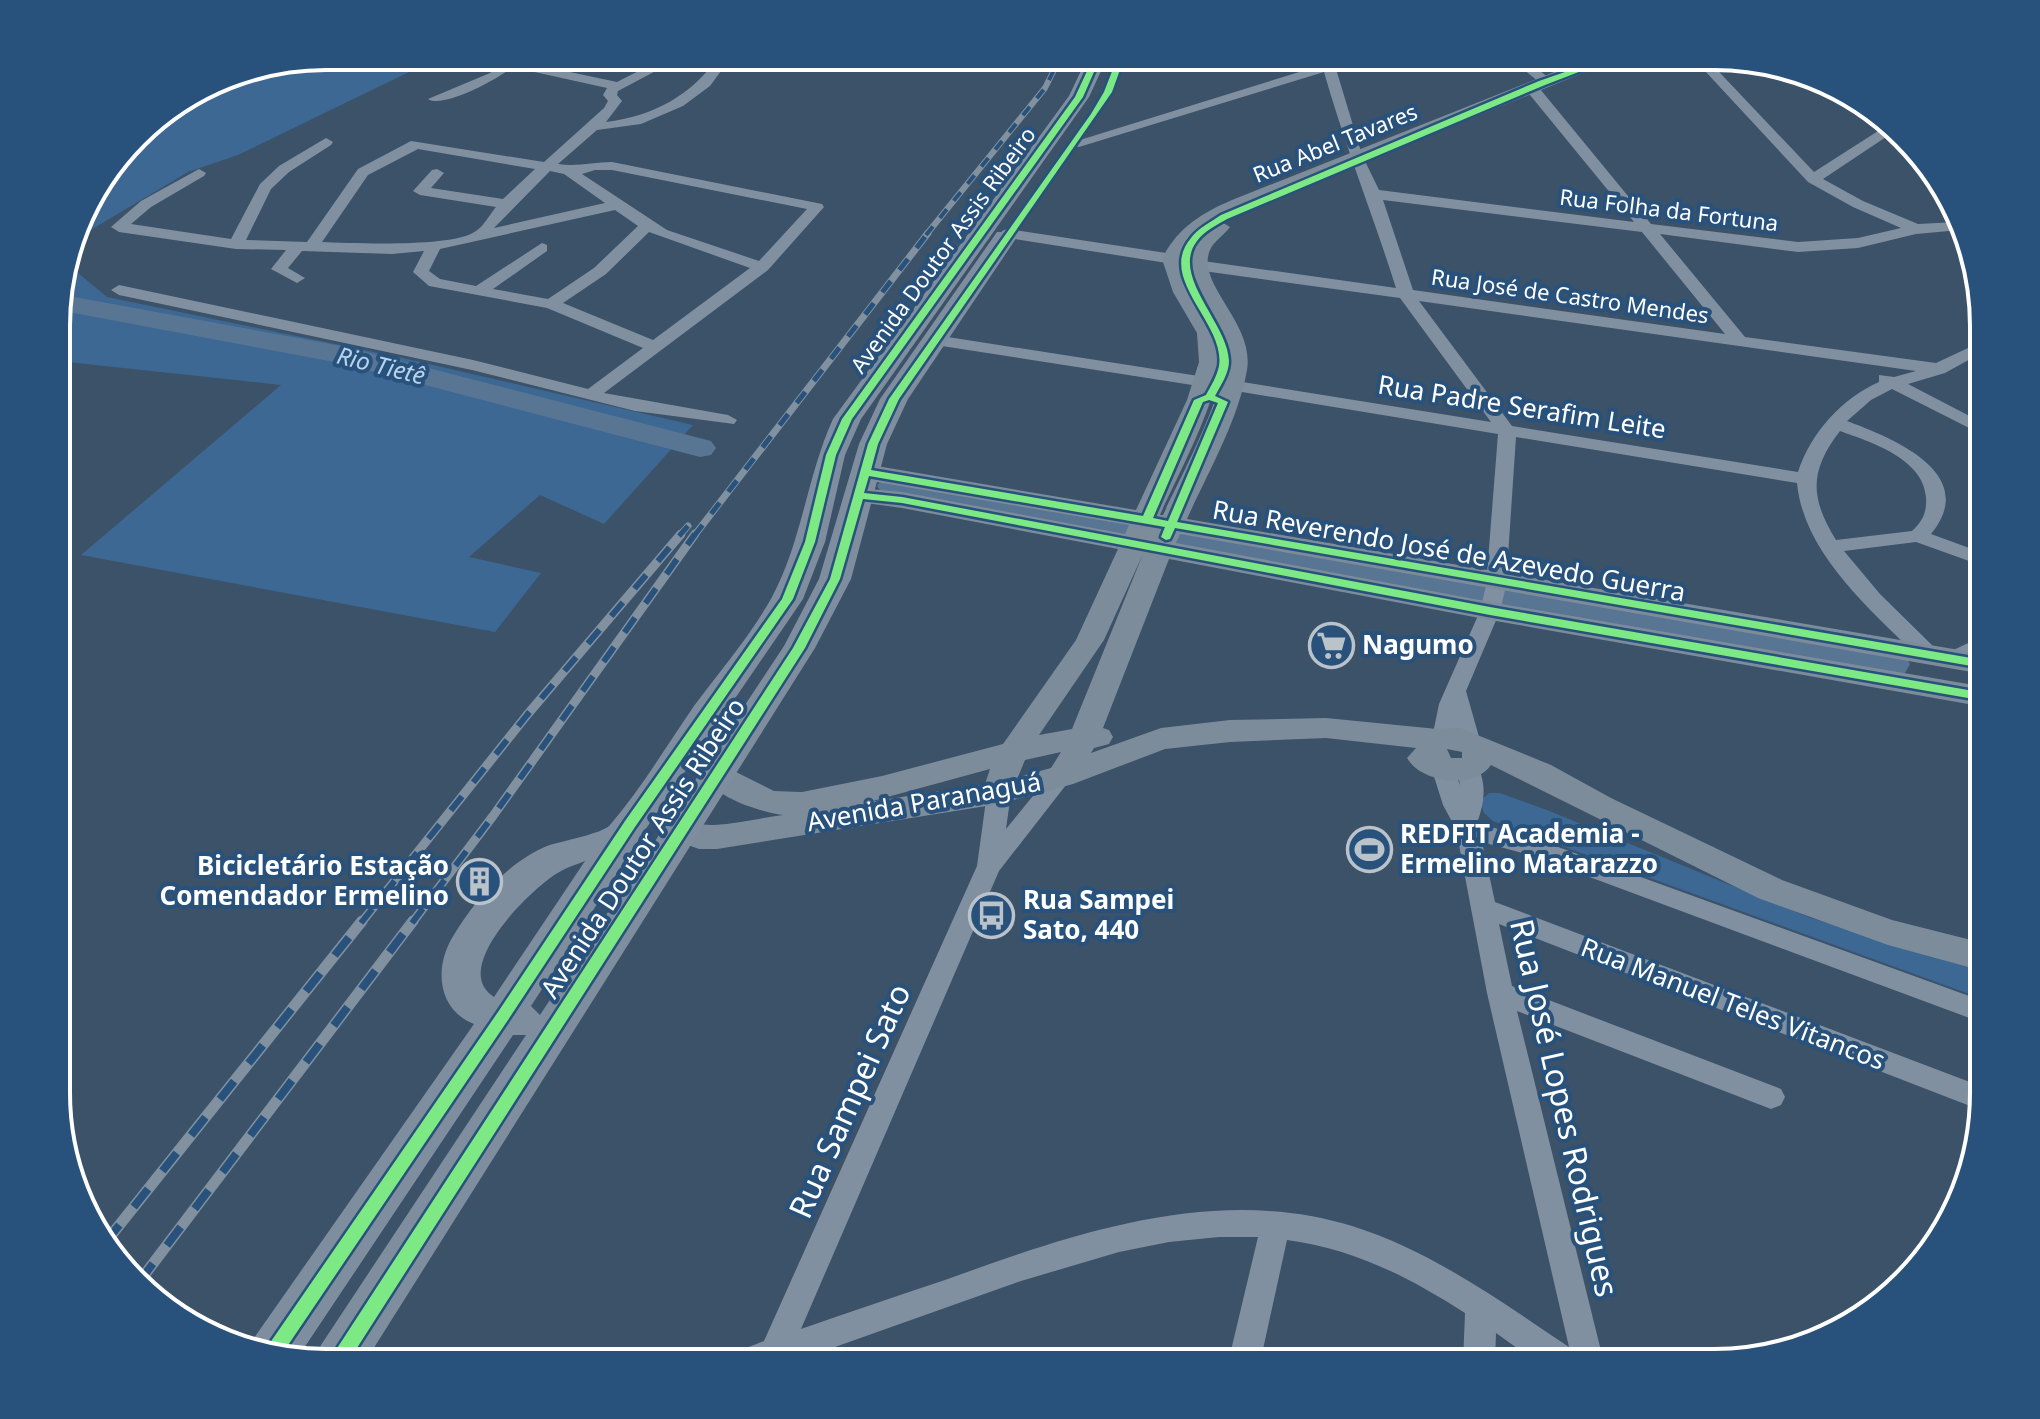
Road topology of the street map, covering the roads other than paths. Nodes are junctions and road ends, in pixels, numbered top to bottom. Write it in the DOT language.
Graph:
graph roads {
  1 [pos="501,71"];
  2 [pos="558,71"];
  3 [pos="648,71"];
  4 [pos="715,71"];
  5 [pos="1091,71"];
  6 [pos="1116,71"];
  7 [pos="1300,71"];
  8 [pos="1331,71"];
  9 [pos="1527,71"];
  10 [pos="1573,71"];
  11 [pos="1586,71"];
  12 [pos="1711,71"];
  13 [pos="1540,85"];
  14 [pos="617,86"];
  15 [pos="435,99"];
  16 [pos="592,126"];
  17 [pos="1882,133"];
  18 [pos="326,142"];
  19 [pos="1074,144"];
  20 [pos="1358,161"];
  21 [pos="545,165"];
  22 [pos="572,172"];
  23 [pos="199,173"];
  24 [pos="437,173"];
  25 [pos="1813,179"];
  26 [pos="1374,194"];
  27 [pos="505,204"];
  28 [pos="618,205"];
  29 [pos="648,225"];
  30 [pos="1950,227"];
  31 [pos="1646,229"];
  32 [pos="1916,229"];
  33 [pos="1007,234"];
  34 [pos="480,237"];
  35 [pos="236,244"];
  36 [pos="305,246"];
  37 [pos="434,246"];
  38 [pos="542,248"];
  39 [pos="1173,259"];
  40 [pos="1196,265"];
  41 [pos="762,267"];
  42 [pos="297,278"];
  43 [pos="119,290"];
  44 [pos="479,291"];
  45 [pos="1406,295"];
  46 [pos="551,304"];
  47 [pos="935,340"];
  48 [pos="1740,342"];
  49 [pos="655,347"];
  50 [pos="1969,353"];
  51 [pos="1837,355"];
  52 [pos="1939,369"];
  53 [pos="1205,382"];
  54 [pos="1891,382"];
  55 [pos="1230,385"];
  56 [pos="592,394"];
  57 [pos="728,420"];
  58 [pos="1836,423"];
  59 [pos="1969,423"];
  60 [pos="1507,431"];
  61 [pos="827,471"];
  62 [pos="1806,479"];
  63 [pos="862,484"];
  64 [pos="1153,535"];
  65 [pos="1918,536"];
  66 [pos="1830,547"];
  67 [pos="1969,555"];
  68 [pos="1493,597"];
  69 [pos="1969,648"];
  70 [pos="1942,658"];
  71 [pos="1969,662"];
  72 [pos="1077,666"];
  73 [pos="1110,670"];
  74 [pos="1969,691"];
  75 [pos="1969,698"];
  76 [pos="1085,738"];
  77 [pos="1161,739"];
  78 [pos="1011,754"];
  79 [pos="1455,754"];
  80 [pos="668,768"];
  81 [pos="718,774"];
  82 [pos="1062,776"];
  83 [pos="999,793"];
  84 [pos="1467,825"];
  85 [pos="682,831"];
  86 [pos="619,840"];
  87 [pos="989,866"];
  88 [pos="1483,908"];
  89 [pos="1969,953"];
  90 [pos="1500,993"];
  91 [pos="1969,1007"];
  92 [pos="503,1016"];
  93 [pos="553,1027"];
  94 [pos="1969,1094"];
  95 [pos="1771,1097"];
  96 [pos="1276,1223"];
  97 [pos="1481,1305"];
  98 [pos="278,1344"];
  99 [pos="347,1348"];
  100 [pos="769,1348"];
  101 [pos="794,1348"];
  102 [pos="1247,1349"];
  103 [pos="1479,1349"];
  104 [pos="1545,1349"];
  105 [pos="1585,1349"];
  1 -- 15 [label="street"];
  2 -- 14 [label="street"];
  3 -- 14 [label="street"];
  4 -- 16 [label="street"];
  5 -- 61 [label="main road, Avenida Doutor Assis Ribeiro"];
  6 -- 19 [label="main road, Avenida Doutor Assis Ribeiro"];
  7 -- 19 [label="street"];
  8 -- 20 [label="street"];
  9 -- 13 [label="street"];
  10 -- 13 [label="street, Rua Abel Tavares"];
  11 -- 13 [label="street, Rua Abel Tavares"];
  12 -- 25 [label="street"];
  13 -- 20 [label="street, Rua Abel Tavares"];
  13 -- 31 [label="street"];
  14 -- 16 [label="street"];
  16 -- 21 [label="street"];
  17 -- 25 [label="street"];
  18 -- 35 [label="street"];
  19 -- 33 [label="main road, Avenida Doutor Assis Ribeiro"];
  20 -- 26 [label="street"];
  20 -- 39 [label="street, Rua Abel Tavares"];
  20 -- 40 [label="street, Rua Abel Tavares"];
  21 -- 22 [label="street"];
  21 -- 27 [label="street"];
  21 -- 36 [label="street"];
  22 -- 28 [label="street"];
  22 -- 41 [label="street"];
  23 -- 35 [label="street"];
  24 -- 27 [label="street"];
  25 -- 32 [label="street"];
  26 -- 31 [label="street, Rua Folha da Fortuna"];
  26 -- 45 [label="street"];
  27 -- 34 [label="street"];
  28 -- 29 [label="street"];
  28 -- 34 [label="street"];
  29 -- 41 [label="street"];
  29 -- 46 [label="street"];
  30 -- 32 [label="street, Rua Folha da Fortuna"];
  31 -- 32 [label="street, Rua Folha da Fortuna"];
  31 -- 48 [label="street"];
  33 -- 39 [label="street"];
  33 -- 47 [label="main road, Avenida Doutor Assis Ribeiro"];
  34 -- 37 [label="street"];
  35 -- 36 [label="street"];
  36 -- 37 [label="street"];
  36 -- 42 [label="street"];
  37 -- 44 [label="street"];
  38 -- 44 [label="street"];
  39 -- 53 [label="street"];
  40 -- 45 [label="street, Rua José de Castro Mendes"];
  40 -- 55 [label="street"];
  41 -- 49 [label="street"];
  43 -- 56 [label="street"];
  44 -- 46 [label="street"];
  45 -- 48 [label="street, Rua José de Castro Mendes"];
  45 -- 60 [label="street"];
  46 -- 49 [label="street"];
  47 -- 53 [label="street"];
  47 -- 63 [label="main road, Avenida Doutor Assis Ribeiro"];
  48 -- 51 [label="street, Rua José de Castro Mendes"];
  49 -- 56 [label="street"];
  50 -- 52 [label="street"];
  51 -- 52 [label="street, Rua José de Castro Mendes"];
  51 -- 54 [label="street"];
  52 -- 54 [label="street"];
  53 -- 64 [label="street"];
  54 -- 58 [label="street"];
  54 -- 59 [label="street"];
  55 -- 60 [label="street, Rua Padre Serafim Leite"];
  55 -- 64 [label="street"];
  56 -- 57 [label="street"];
  58 -- 62 [label="street"];
  58 -- 65 [label="street"];
  60 -- 62 [label="street, Rua Padre Serafim Leite"];
  60 -- 68 [label="street, Rua José Lopes Rodrigues"];
  61 -- 63 [label="main road"];
  61 -- 80 [label="main road, Avenida Doutor Assis Ribeiro"];
  62 -- 66 [label="street"];
  63 -- 64 [label="street, Rua Reverendo José de Azevedo Guerra"];
  63 -- 81 [label="main road, Avenida Doutor Assis Ribeiro"];
  64 -- 68 [label="street, Rua Reverendo José de Azevedo Guerra"];
  64 -- 72 [label="street"];
  64 -- 73 [label="street"];
  65 -- 66 [label="street"];
  65 -- 67 [label="street"];
  66 -- 70 [label="street"];
  68 -- 70 [label="street, Rua Reverendo José de Azevedo Guerra"];
  68 -- 75 [label="street, Rua Reverendo José de Azevedo Guerra"];
  68 -- 79 [label="street, Rua José Lopes Rodrigues"];
  69 -- 70 [label="street"];
  70 -- 71 [label="street, Rua Reverendo José de Azevedo Guerra"];
  70 -- 74 [label="street"];
  72 -- 73 [label="street"];
  72 -- 78 [label="street"];
  73 -- 76 [label="street"];
  76 -- 77 [label="street, Avenida Paranaguá"];
  76 -- 78 [label="street, Avenida Paranaguá"];
  76 -- 82 [label="street"];
  77 -- 79 [label="street, Avenida Paranaguá"];
  77 -- 82 [label="street, Avenida Paranaguá"];
  78 -- 81 [label="street, Avenida Paranaguá"];
  78 -- 83 [label="street"];
  79 -- 84 [label="street, Rua José Lopes Rodrigues"];
  79 -- 89 [label="street, Avenida Paranaguá"];
  80 -- 85 [label="main road"];
  80 -- 86 [label="main road, Avenida Doutor Assis Ribeiro"];
  81 -- 85 [label="main road, Avenida Doutor Assis Ribeiro"];
  82 -- 83 [label="street, Avenida Paranaguá"];
  82 -- 87 [label="street, Rua Sampei Sato"];
  83 -- 85 [label="street, Avenida Paranaguá"];
  83 -- 87 [label="street, Rua Sampei Sato"];
  84 -- 88 [label="street, Rua José Lopes Rodrigues"];
  84 -- 91 [label="street"];
  85 -- 93 [label="main road, Avenida Doutor Assis Ribeiro"];
  86 -- 92 [label="main road, Avenida Doutor Assis Ribeiro"];
  86 -- 92 [label="main road"];
  87 -- 100 [label="street, Rua Sampei Sato"];
  88 -- 90 [label="street, Rua José Lopes Rodrigues"];
  88 -- 94 [label="street, Rua Manuel Teles Vitancos"];
  90 -- 95 [label="street"];
  90 -- 105 [label="street, Rua José Lopes Rodrigues"];
  92 -- 93 [label="main road"];
  92 -- 98 [label="main road, Avenida Doutor Assis Ribeiro"];
  93 -- 99 [label="main road, Avenida Doutor Assis Ribeiro"];
  96 -- 97 [label="street"];
  96 -- 101 [label="street"];
  96 -- 102 [label="street"];
  97 -- 103 [label="street"];
  97 -- 104 [label="street"];
}
